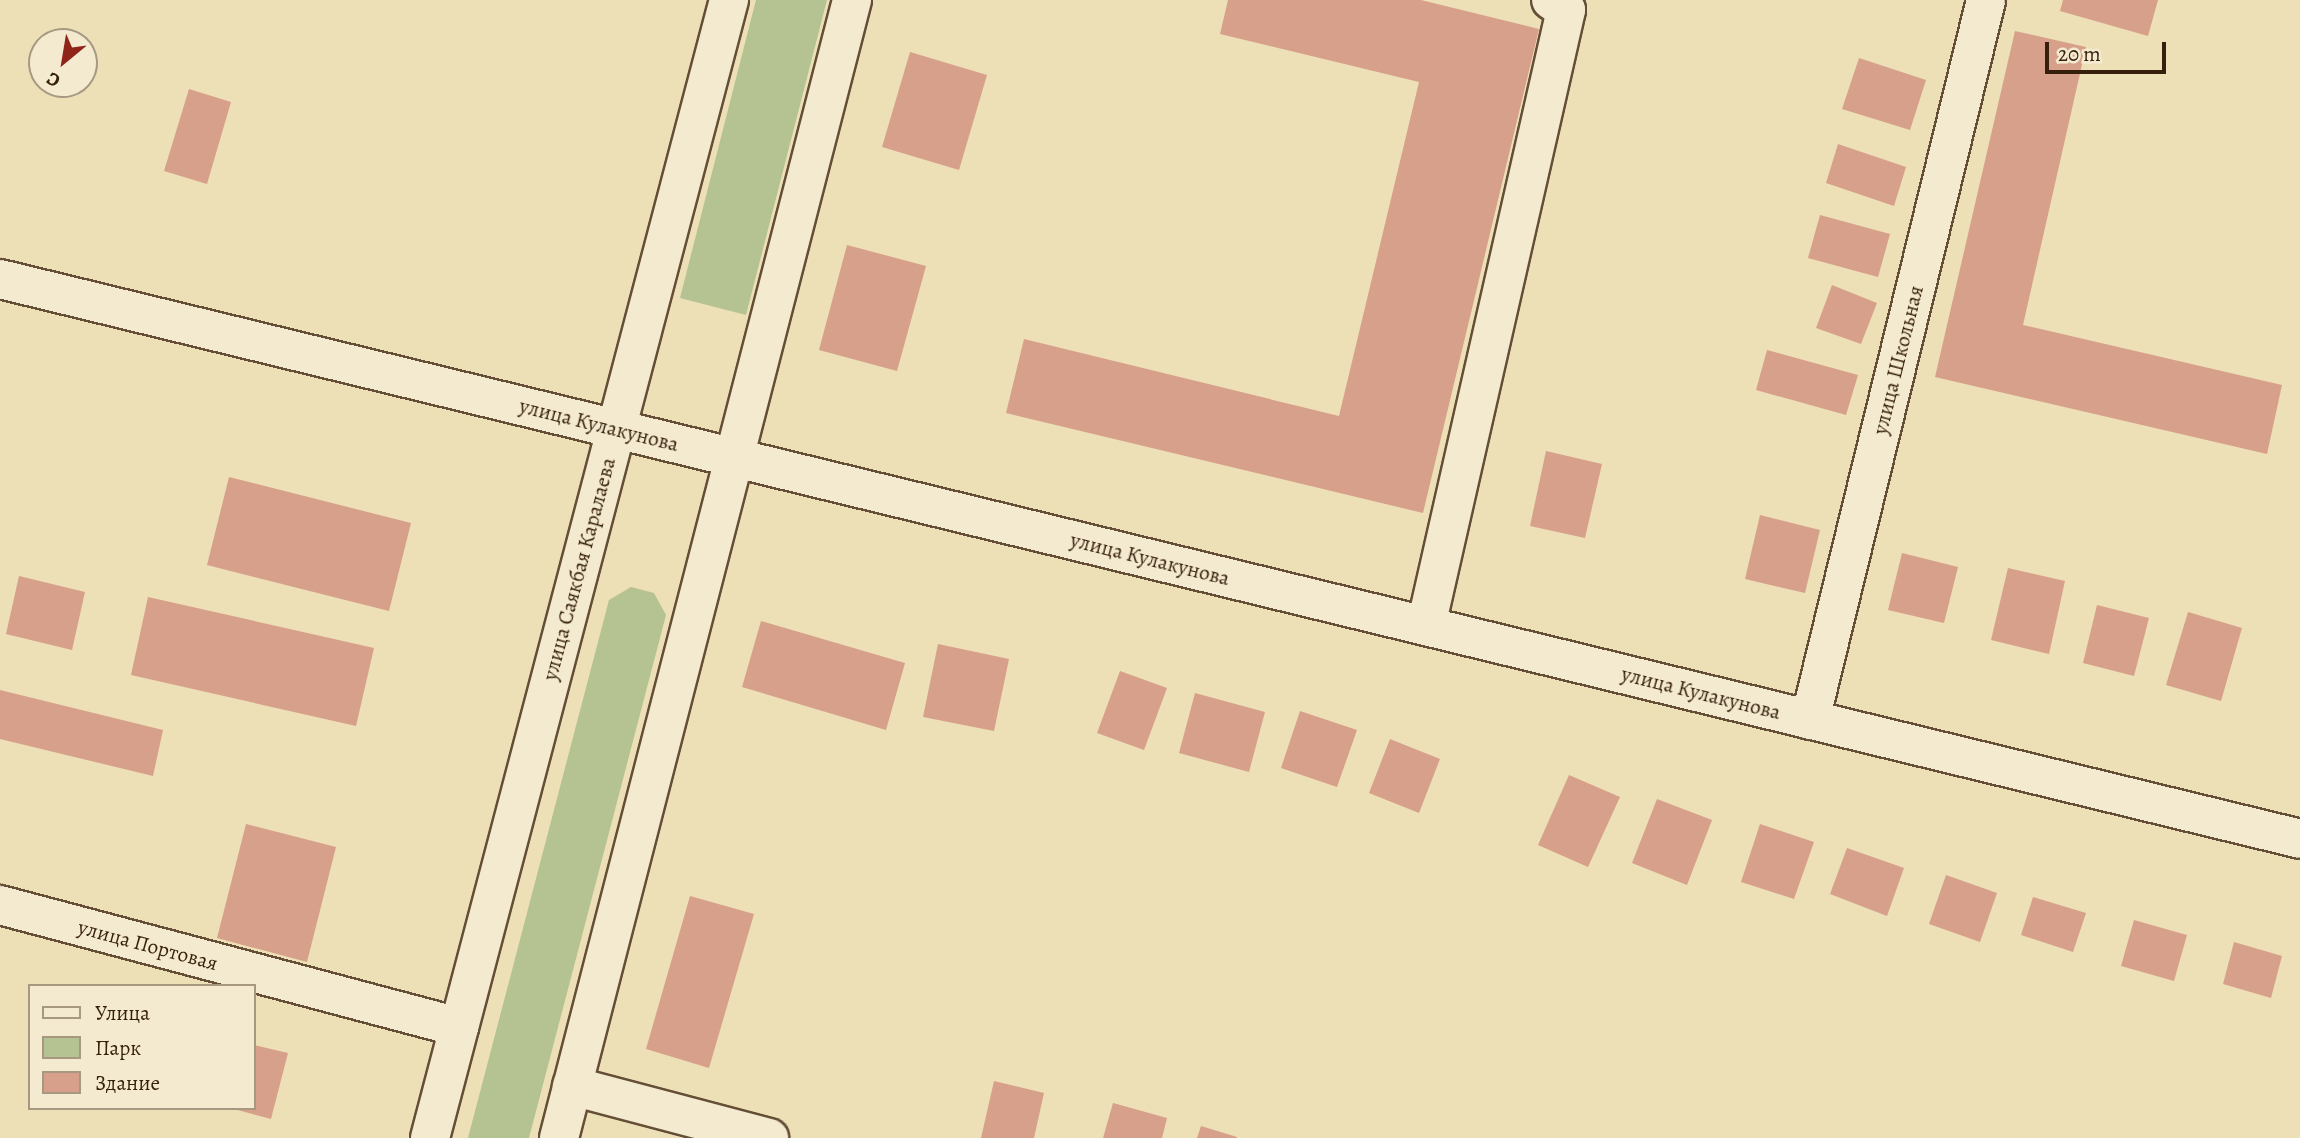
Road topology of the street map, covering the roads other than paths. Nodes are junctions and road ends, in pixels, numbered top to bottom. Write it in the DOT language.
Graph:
graph roads {
  1 [pos="729,0"];
  2 [pos="852,0"];
  3 [pos="1551,0"];
  4 [pos="1986,0"];
  5 [pos="0,279"];
  6 [pos="616,429"];
  7 [pos="731,457"];
  8 [pos="1426,626"];
  9 [pos="1810,720"];
  10 [pos="2300,839"];
  11 [pos="0,905"];
  12 [pos="459,1027"];
  13 [pos="572,1086"];
  14 [pos="430,1138"];
  15 [pos="559,1138"];
  16 [pos="769,1138"];
  1 -- 6 [label="street, улица Саякбая Каралаева"];
  2 -- 7 [label="street"];
  3 -- 8 [label="street"];
  4 -- 9 [label="street, улица Школьная"];
  5 -- 6 [label="street, улица Кулакунова"];
  6 -- 7 [label="street, улица Кулакунова"];
  6 -- 12 [label="street, улица Саякбая Каралаева"];
  7 -- 8 [label="street, улица Кулакунова"];
  7 -- 13 [label="street"];
  8 -- 9 [label="street, улица Кулакунова"];
  9 -- 10 [label="street, улица Кулакунова"];
  11 -- 12 [label="street, улица Портовая"];
  12 -- 14 [label="street, улица Саякбая Каралаева"];
  13 -- 15 [label="street"];
  13 -- 16 [label="street"];
}
